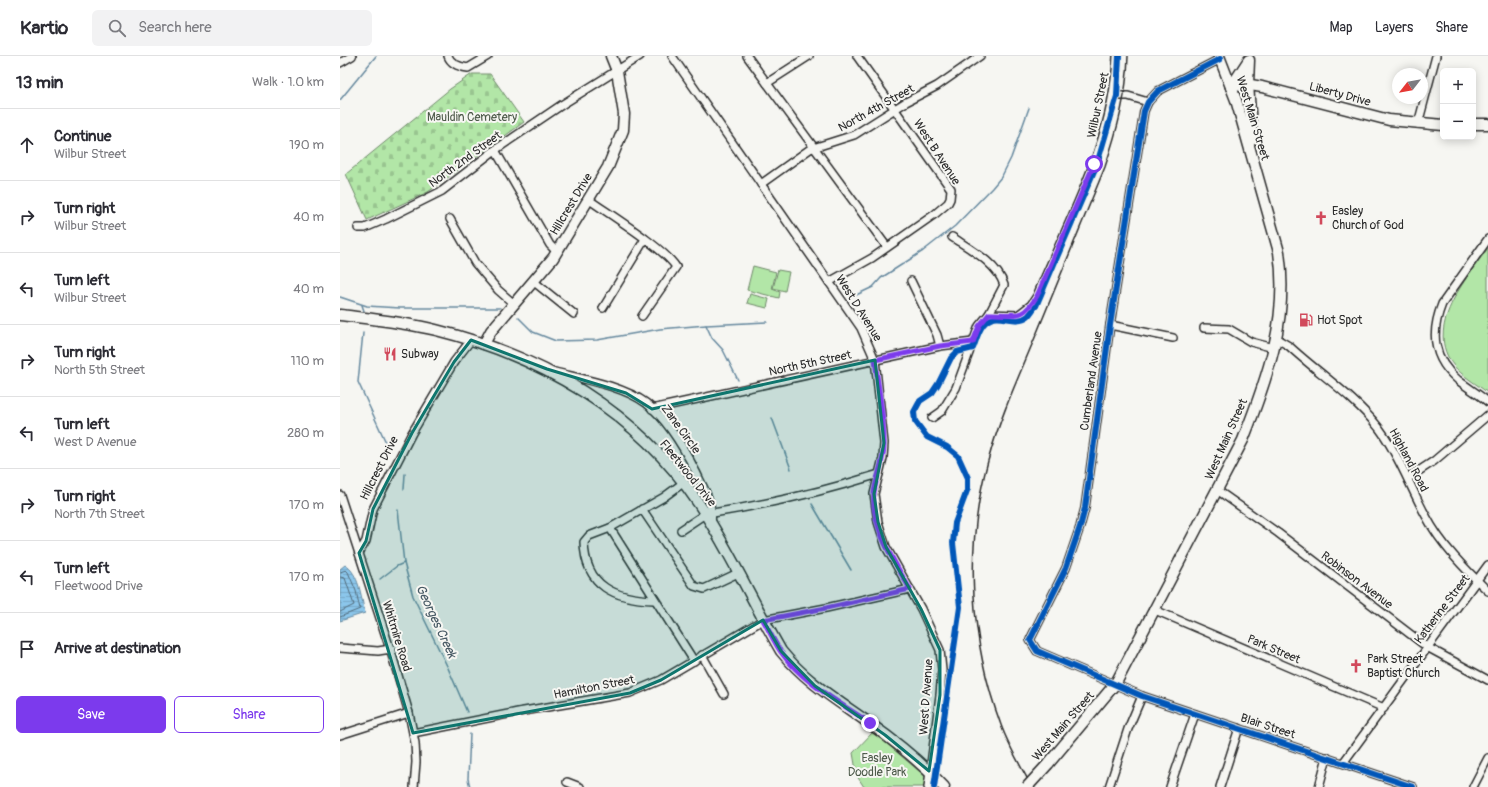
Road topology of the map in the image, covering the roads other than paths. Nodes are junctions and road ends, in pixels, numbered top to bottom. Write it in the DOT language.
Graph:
graph roads {
  1 [pos="352,56"];
  2 [pos="448,56"];
  3 [pos="488,56"];
  4 [pos="611,56"];
  5 [pos="640,56"];
  6 [pos="672,56"];
  7 [pos="747,56"];
  8 [pos="809,56"];
  9 [pos="857,56"];
  10 [pos="980,56"];
  11 [pos="1117,56"];
  12 [pos="1436,56"];
  13 [pos="1220,57"];
  14 [pos="1250,58"];
  15 [pos="340,63"];
  16 [pos="617,71"];
  17 [pos="766,83"];
  18 [pos="1248,84"];
  19 [pos="1231,87"];
  20 [pos="1113,96"];
  21 [pos="1148,102"];
  22 [pos="895,109"];
  23 [pos="1418,124"];
  24 [pos="1476,124"];
  25 [pos="1488,124"];
  26 [pos="1440,125"];
  27 [pos="814,147"];
  28 [pos="495,150"];
  29 [pos="1254,163"];
  30 [pos="761,184"];
  31 [pos="588,199"];
  32 [pos="450,219"];
  33 [pos="358,228"];
  34 [pos="952,237"];
  35 [pos="645,239"];
  36 [pos="1488,239"];
  37 [pos="887,247"];
  38 [pos="557,252"];
  39 [pos="534,281"];
  40 [pos="911,281"];
  41 [pos="829,282"];
  42 [pos="514,304"];
  43 [pos="603,308"];
  44 [pos="574,314"];
  45 [pos="989,314"];
  46 [pos="340,315"];
  47 [pos="642,316"];
  48 [pos="1110,325"];
  49 [pos="1204,328"];
  50 [pos="1173,338"];
  51 [pos="471,340"];
  52 [pos="973,342"];
  53 [pos="484,344"];
  54 [pos="1275,344"];
  55 [pos="940,346"];
  56 [pos="875,360"];
  57 [pos="546,370"];
  58 [pos="1488,402"];
  59 [pos="652,409"];
  60 [pos="1488,415"];
  61 [pos="932,418"];
  62 [pos="878,474"];
  63 [pos="1408,478"];
  64 [pos="683,483"];
  65 [pos="1217,490"];
  66 [pos="341,498"];
  67 [pos="642,509"];
  68 [pos="709,513"];
  69 [pos="610,528"];
  70 [pos="681,530"];
  71 [pos="359,553"];
  72 [pos="1488,565"];
  73 [pos="738,573"];
  74 [pos="1477,580"];
  75 [pos="910,589"];
  76 [pos="1488,591"];
  77 [pos="654,600"];
  78 [pos="1155,610"];
  79 [pos="763,620"];
  80 [pos="1427,647"];
  81 [pos="340,648"];
  82 [pos="391,649"];
  83 [pos="702,655"];
  84 [pos="694,661"];
  85 [pos="1488,680"];
  86 [pos="1116,684"];
  87 [pos="724,694"];
  88 [pos="1142,696"];
  89 [pos="1384,708"];
  90 [pos="409,713"];
  91 [pos="1195,714"];
  92 [pos="1239,728"];
  93 [pos="413,733"];
  94 [pos="340,735"];
  95 [pos="1327,757"];
  96 [pos="1488,758"];
  97 [pos="1343,763"];
  98 [pos="929,771"];
  99 [pos="567,782"];
  100 [pos="414,787"];
  101 [pos="580,787"];
  102 [pos="928,787"];
  103 [pos="944,787"];
  104 [pos="1027,787"];
  105 [pos="1109,787"];
  106 [pos="1170,787"];
  107 [pos="1220,787"];
  108 [pos="1319,787"];
  109 [pos="1413,787"];
  110 [pos="1473,787"];
  1 -- 15 [label="street"];
  2 -- 3 [label="street"];
  4 -- 16 [label="street, Hillcrest Drive"];
  5 -- 16 [label="street, North 2nd Street"];
  6 -- 30 [label="street, West D Avenue"];
  7 -- 17 [label="street"];
  8 -- 17 [label="street"];
  9 -- 22 [label="street, West B Avenue"];
  10 -- 22 [label="street, North 4th Street"];
  11 -- 20 [label="street, Wilbur Street"];
  12 -- 23 [label="street"];
  13 -- 19 [label="street, West Main Street"];
  13 -- 21 [label="street, Cumberland Avenue"];
  14 -- 18 [label="street"];
  14 -- 19 [label="street"];
  16 -- 28 [label="street, North 2nd Street"];
  16 -- 31 [label="street, Hillcrest Drive"];
  17 -- 27 [label="street"];
  18 -- 19 [label="street, Liberty Drive"];
  18 -- 23 [label="street, Liberty Drive"];
  18 -- 29 [label="street"];
  19 -- 29 [label="street, West Main Street"];
  20 -- 21 [label="street, Wilbur Street"];
  20 -- 45 [label="street, Wilbur Street"];
  21 -- 48 [label="street, Cumberland Avenue"];
  22 -- 27 [label="street, North 4th Street"];
  22 -- 37 [label="street, West B Avenue"];
  23 -- 26 [label="street, Liberty Drive"];
  24 -- 25 [label="street"];
  27 -- 30 [label="street, North 4th Street"];
  27 -- 37 [label="street"];
  28 -- 33 [label="street, North 2nd Street"];
  28 -- 38 [label="street"];
  29 -- 54 [label="street, West Main Street"];
  30 -- 41 [label="street, West D Avenue"];
  31 -- 35 [label="street"];
  31 -- 38 [label="street, Hillcrest Drive"];
  32 -- 42 [label="street"];
  34 -- 45 [label="street"];
  35 -- 43 [label="street"];
  35 -- 47 [label="street"];
  36 -- 58 [label="street"];
  37 -- 41 [label="street, West B Avenue"];
  38 -- 39 [label="street, Hillcrest Drive"];
  39 -- 42 [label="street, Hillcrest Drive"];
  39 -- 44 [label="street"];
  40 -- 55 [label="street"];
  41 -- 56 [label="street, West D Avenue"];
  42 -- 53 [label="street, Hillcrest Drive"];
  45 -- 52 [label="street"];
  46 -- 51 [label="street, Fleetwood Drive"];
  48 -- 50 [label="street"];
  48 -- 86 [label="street, Cumberland Avenue"];
  49 -- 54 [label="street, Highland Road"];
  51 -- 53 [label="street, Fleetwood Drive"];
  51 -- 71 [label="street, Hillcrest Drive"];
  52 -- 55 [label="street, North 5th Street"];
  52 -- 61 [label="street"];
  53 -- 57 [label="street, Fleetwood Drive"];
  54 -- 63 [label="street, Highland Road"];
  54 -- 65 [label="street, West Main Street"];
  55 -- 56 [label="street, North 5th Street"];
  56 -- 59 [label="street, North 5th Street"];
  56 -- 62 [label="street, West D Avenue"];
  57 -- 59 [label="street, Zane Circle"];
  57 -- 64 [label="street, Fleetwood Drive"];
  59 -- 68 [label="street, Zane Circle"];
  60 -- 63 [label="street"];
  62 -- 68 [label="street"];
  62 -- 75 [label="street, West D Avenue"];
  63 -- 74 [label="street, Highland Road"];
  64 -- 67 [label="street"];
  64 -- 68 [label="street, Fleetwood Drive"];
  65 -- 78 [label="street, West Main Street"];
  65 -- 80 [label="street, Robinson Avenue"];
  66 -- 71 [label="street, Whitmire Road"];
  67 -- 69 [label="street"];
  67 -- 73 [label="street"];
  68 -- 70 [label="street"];
  68 -- 73 [label="street, Fleetwood Drive"];
  69 -- 77 [label="street"];
  69 -- 77 [label="street"];
  71 -- 82 [label="street, Whitmire Road"];
  72 -- 74 [label="street, Katherine Street"];
  73 -- 79 [label="street, Fleetwood Drive"];
  74 -- 76 [label="street, Highland Road"];
  74 -- 80 [label="street, Katherine Street"];
  75 -- 79 [label="street, Hamilton Street"];
  75 -- 98 [label="street, West D Avenue"];
  77 -- 84 [label="street"];
  78 -- 86 [label="street, West Main Street"];
  78 -- 89 [label="street, Park Street"];
  79 -- 83 [label="street, Hamilton Street"];
  79 -- 98 [label="street, Fleetwood Drive"];
  80 -- 85 [label="street, Robinson Avenue"];
  80 -- 89 [label="street, Katherine Street"];
  81 -- 82 [label="street"];
  82 -- 90 [label="street, Whitmire Road"];
  83 -- 84 [label="street, Hamilton Street"];
  83 -- 87 [label="street"];
  84 -- 93 [label="street, Hamilton Street"];
  86 -- 88 [label="street, Blair Street"];
  86 -- 104 [label="street, West Main Street, bridge"];
  88 -- 91 [label="street, Blair Street"];
  88 -- 105 [label="street"];
  89 -- 97 [label="street, Katherine Street"];
  90 -- 93 [label="street, Whitmire Road"];
  90 -- 94 [label="street"];
  91 -- 92 [label="street, Blair Street"];
  91 -- 106 [label="street"];
  92 -- 95 [label="street, Blair Street"];
  92 -- 107 [label="street"];
  93 -- 100 [label="street, Whitmire Road"];
  95 -- 97 [label="street, Blair Street"];
  95 -- 108 [label="street"];
  96 -- 110 [label="street"];
  97 -- 109 [label="street, Blair Street"];
  98 -- 102 [label="street, West D Avenue"];
  98 -- 103 [label="street, Fleetwood Drive"];
  99 -- 101 [label="street"];
}
